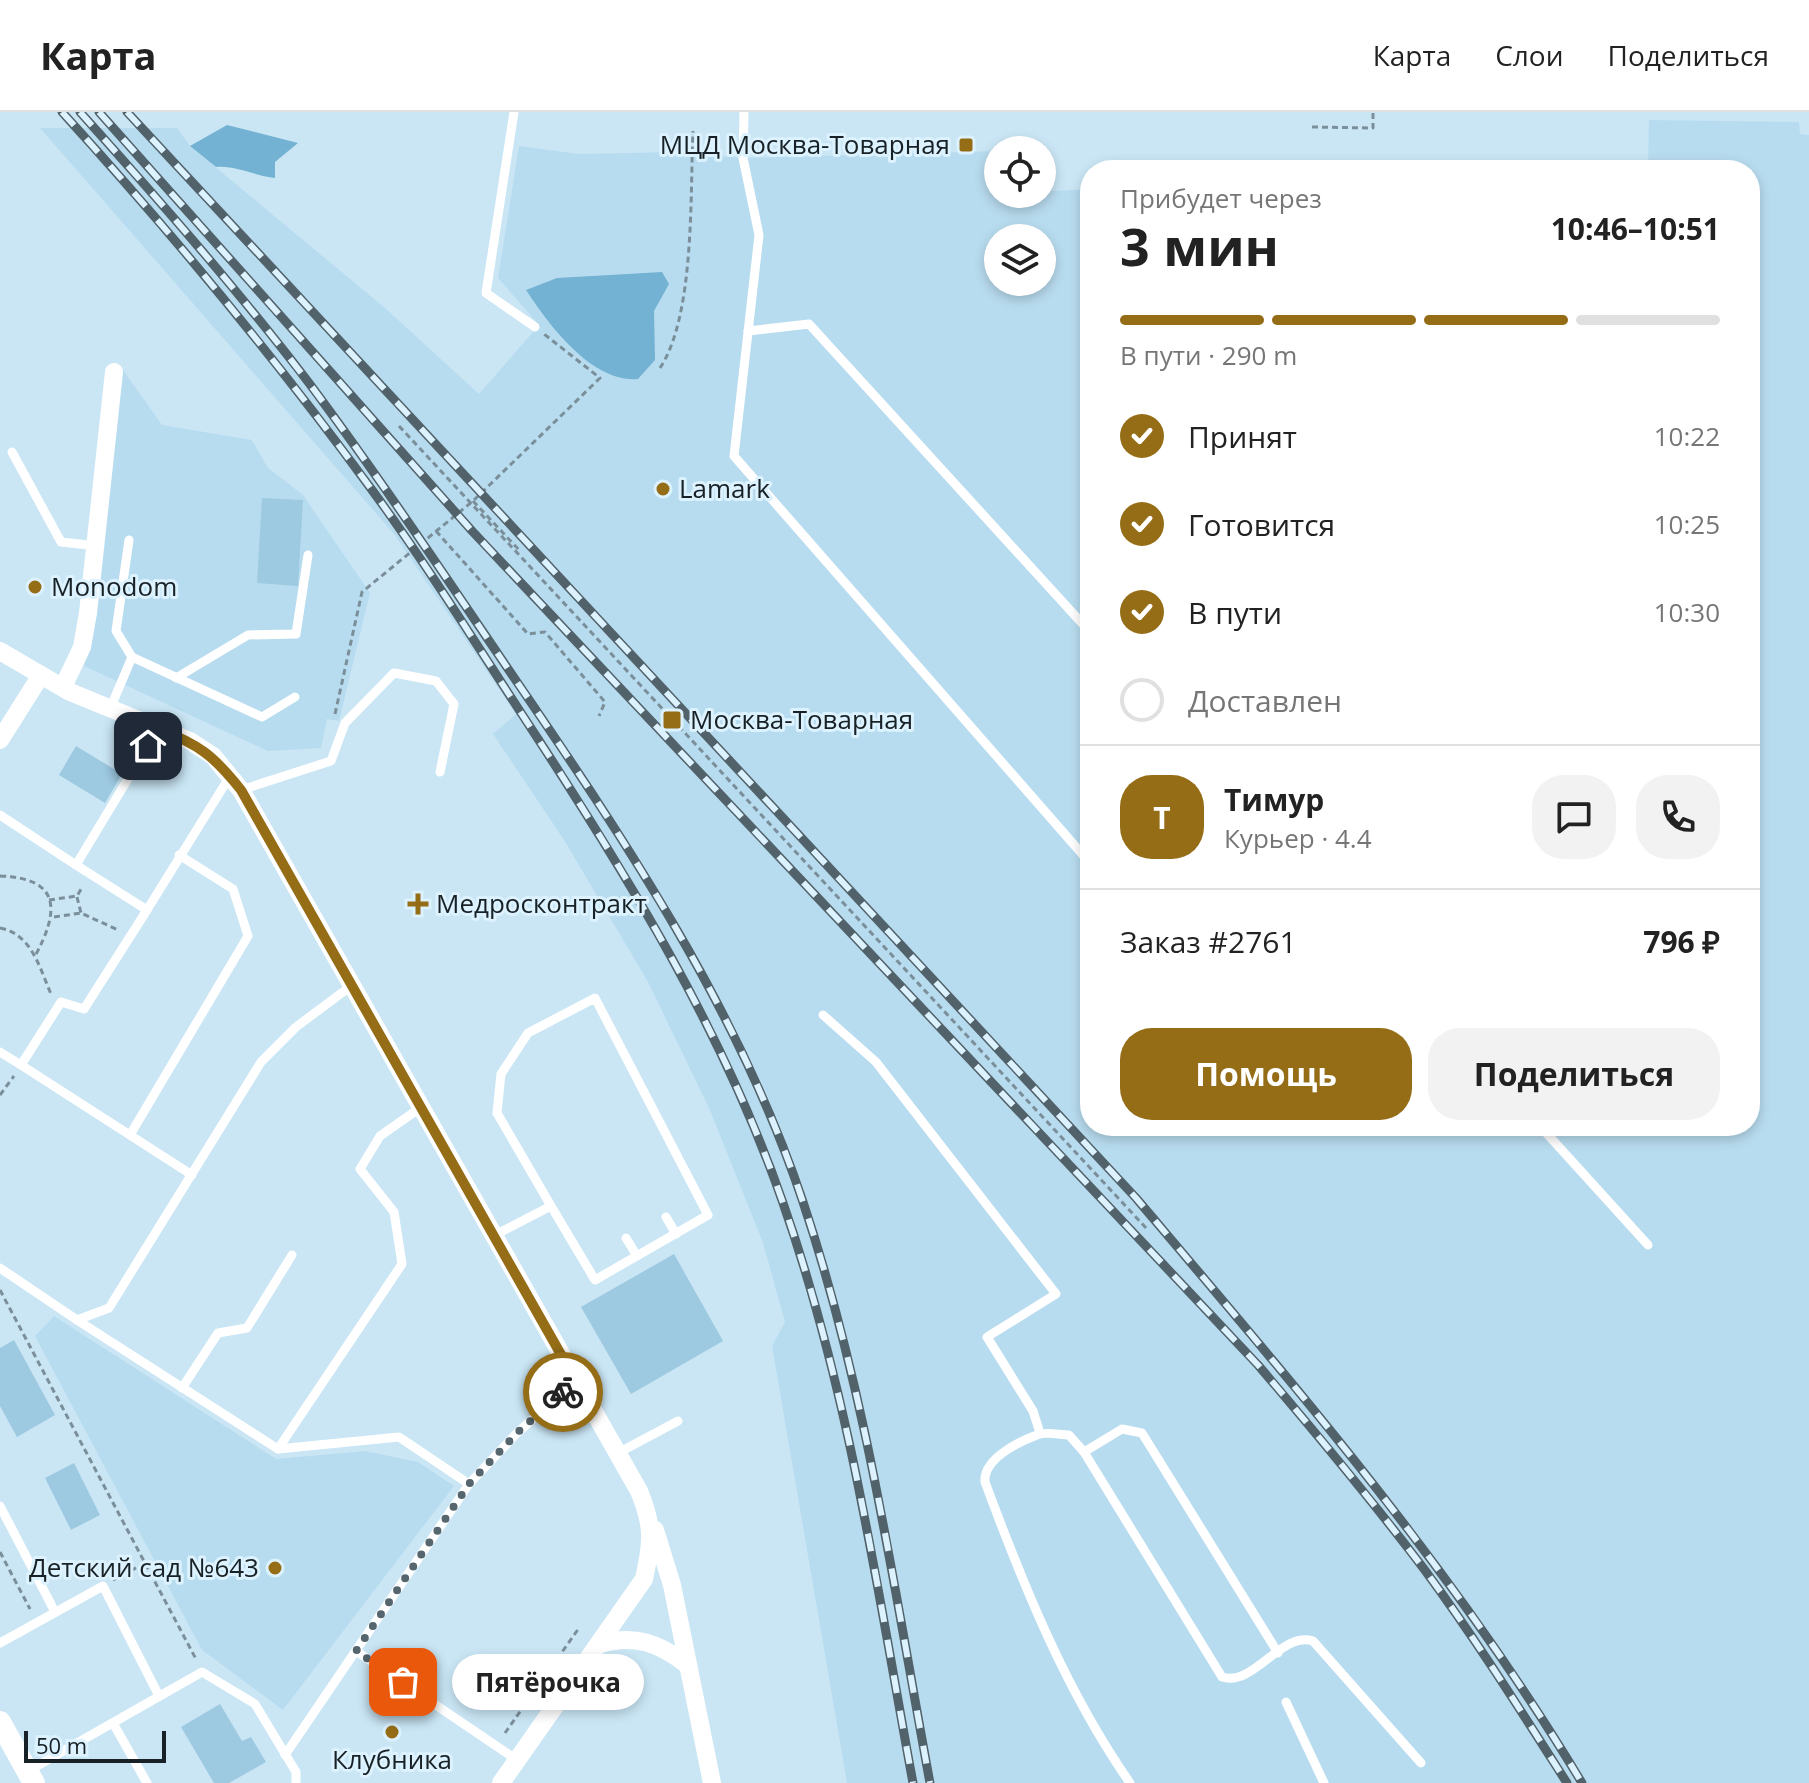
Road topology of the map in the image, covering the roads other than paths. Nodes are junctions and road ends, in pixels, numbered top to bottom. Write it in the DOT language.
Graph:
graph roads {
  1 [pos="514,112"];
  2 [pos="744,112"];
  3 [pos="535,327"];
  4 [pos="748,331"];
  5 [pos="114,372"];
  6 [pos="12,452"];
  7 [pos="129,540"];
  8 [pos="97,546"];
  9 [pos="308,555"];
  10 [pos="1080,621"];
  11 [pos="0,651"];
  12 [pos="132,657"];
  13 [pos="41,675"];
  14 [pos="176,678"];
  15 [pos="63,687"];
  16 [pos="295,697"];
  17 [pos="110,709"];
  18 [pos="158,729"];
  19 [pos="0,740"];
  20 [pos="440,772"];
  21 [pos="236,783"];
  22 [pos="0,815"];
  23 [pos="1080,852"];
  24 [pos="179,855"];
  25 [pos="76,865"];
  26 [pos="147,910"];
  27 [pos="351,986"];
  28 [pos="823,1015"];
  29 [pos="0,1052"];
  30 [pos="21,1065"];
  31 [pos="420,1108"];
  32 [pos="130,1135"];
  33 [pos="1549,1136"];
  34 [pos="192,1175"];
  35 [pos="551,1206"];
  36 [pos="666,1217"];
  37 [pos="676,1234"];
  38 [pos="493,1236"];
  39 [pos="626,1238"];
  40 [pos="1648,1245"];
  41 [pos="292,1255"];
  42 [pos="637,1256"];
  43 [pos="0,1268"];
  44 [pos="77,1320"];
  45 [pos="576,1381"];
  46 [pos="182,1388"];
  47 [pos="678,1421"];
  48 [pos="1040,1433"];
  49 [pos="278,1449"];
  50 [pos="1084,1452"];
  51 [pos="618,1453"];
  52 [pos="469,1484"];
  53 [pos="0,1506"];
  54 [pos="651,1520"];
  55 [pos="55,1612"];
  56 [pos="0,1643"];
  57 [pos="600,1644"];
  58 [pos="356,1651"];
  59 [pos="1278,1653"];
  60 [pos="686,1664"];
  61 [pos="159,1696"];
  62 [pos="1286,1702"];
  63 [pos="0,1722"];
  64 [pos="113,1723"];
  65 [pos="285,1755"];
  66 [pos="517,1760"];
  67 [pos="1421,1763"];
  68 [pos="31,1777"];
  69 [pos="147,1783"];
  70 [pos="296,1783"];
  71 [pos="501,1783"];
  72 [pos="712,1783"];
  73 [pos="1130,1783"];
  74 [pos="1324,1783"];
  1 -- 3 [label="lane"];
  2 -- 4 [label="lane"];
  4 -- 10 [label="lane"];
  4 -- 23 [label="lane"];
  5 -- 8 [label="street"];
  6 -- 8 [label="lane"];
  7 -- 12 [label="lane"];
  8 -- 15 [label="street"];
  9 -- 14 [label="lane"];
  11 -- 13 [label="street"];
  12 -- 14 [label="lane"];
  12 -- 17 [label="lane"];
  13 -- 15 [label="street"];
  13 -- 19 [label="street"];
  14 -- 16 [label="lane"];
  15 -- 17 [label="street"];
  17 -- 18 [label="street"];
  18 -- 21 [label="street"];
  18 -- 25 [label="lane"];
  20 -- 21 [label="lane"];
  21 -- 24 [label="lane"];
  21 -- 27 [label="street"];
  22 -- 25 [label="lane"];
  24 -- 26 [label="lane"];
  24 -- 32 [label="lane"];
  25 -- 26 [label="lane"];
  26 -- 30 [label="lane"];
  27 -- 31 [label="street"];
  27 -- 34 [label="lane"];
  28 -- 48 [label="lane"];
  29 -- 30 [label="lane"];
  30 -- 32 [label="lane"];
  31 -- 38 [label="street"];
  31 -- 49 [label="lane"];
  32 -- 34 [label="lane"];
  33 -- 40 [label="lane"];
  34 -- 44 [label="lane"];
  35 -- 37 [label="lane"];
  35 -- 38 [label="lane"];
  35 -- 42 [label="lane"];
  36 -- 37 [label="lane"];
  37 -- 42 [label="lane"];
  38 -- 45 [label="street"];
  39 -- 42 [label="lane"];
  41 -- 46 [label="lane"];
  43 -- 44 [label="lane"];
  44 -- 46 [label="lane"];
  45 -- 51 [label="street"];
  45 -- 52 [label="lane"];
  46 -- 49 [label="lane"];
  47 -- 51 [label="lane"];
  48 -- 50 [label="lane"];
  48 -- 73 [label="lane"];
  49 -- 52 [label="lane"];
  50 -- 59 [label="lane"];
  50 -- 59 [label="lane"];
  51 -- 54 [label="street"];
  52 -- 58 [label="lane"];
  53 -- 55 [label="lane"];
  54 -- 57 [label="street"];
  54 -- 60 [label="street"];
  55 -- 56 [label="lane"];
  55 -- 61 [label="lane"];
  57 -- 60 [label="street"];
  57 -- 66 [label="street"];
  58 -- 65 [label="lane"];
  58 -- 66 [label="lane"];
  59 -- 67 [label="lane"];
  60 -- 72 [label="street"];
  61 -- 64 [label="lane"];
  61 -- 65 [label="lane"];
  62 -- 74 [label="lane"];
  63 -- 68 [label="street"];
  64 -- 68 [label="lane"];
  64 -- 69 [label="lane"];
  65 -- 70 [label="lane"];
  66 -- 71 [label="street"];
}
